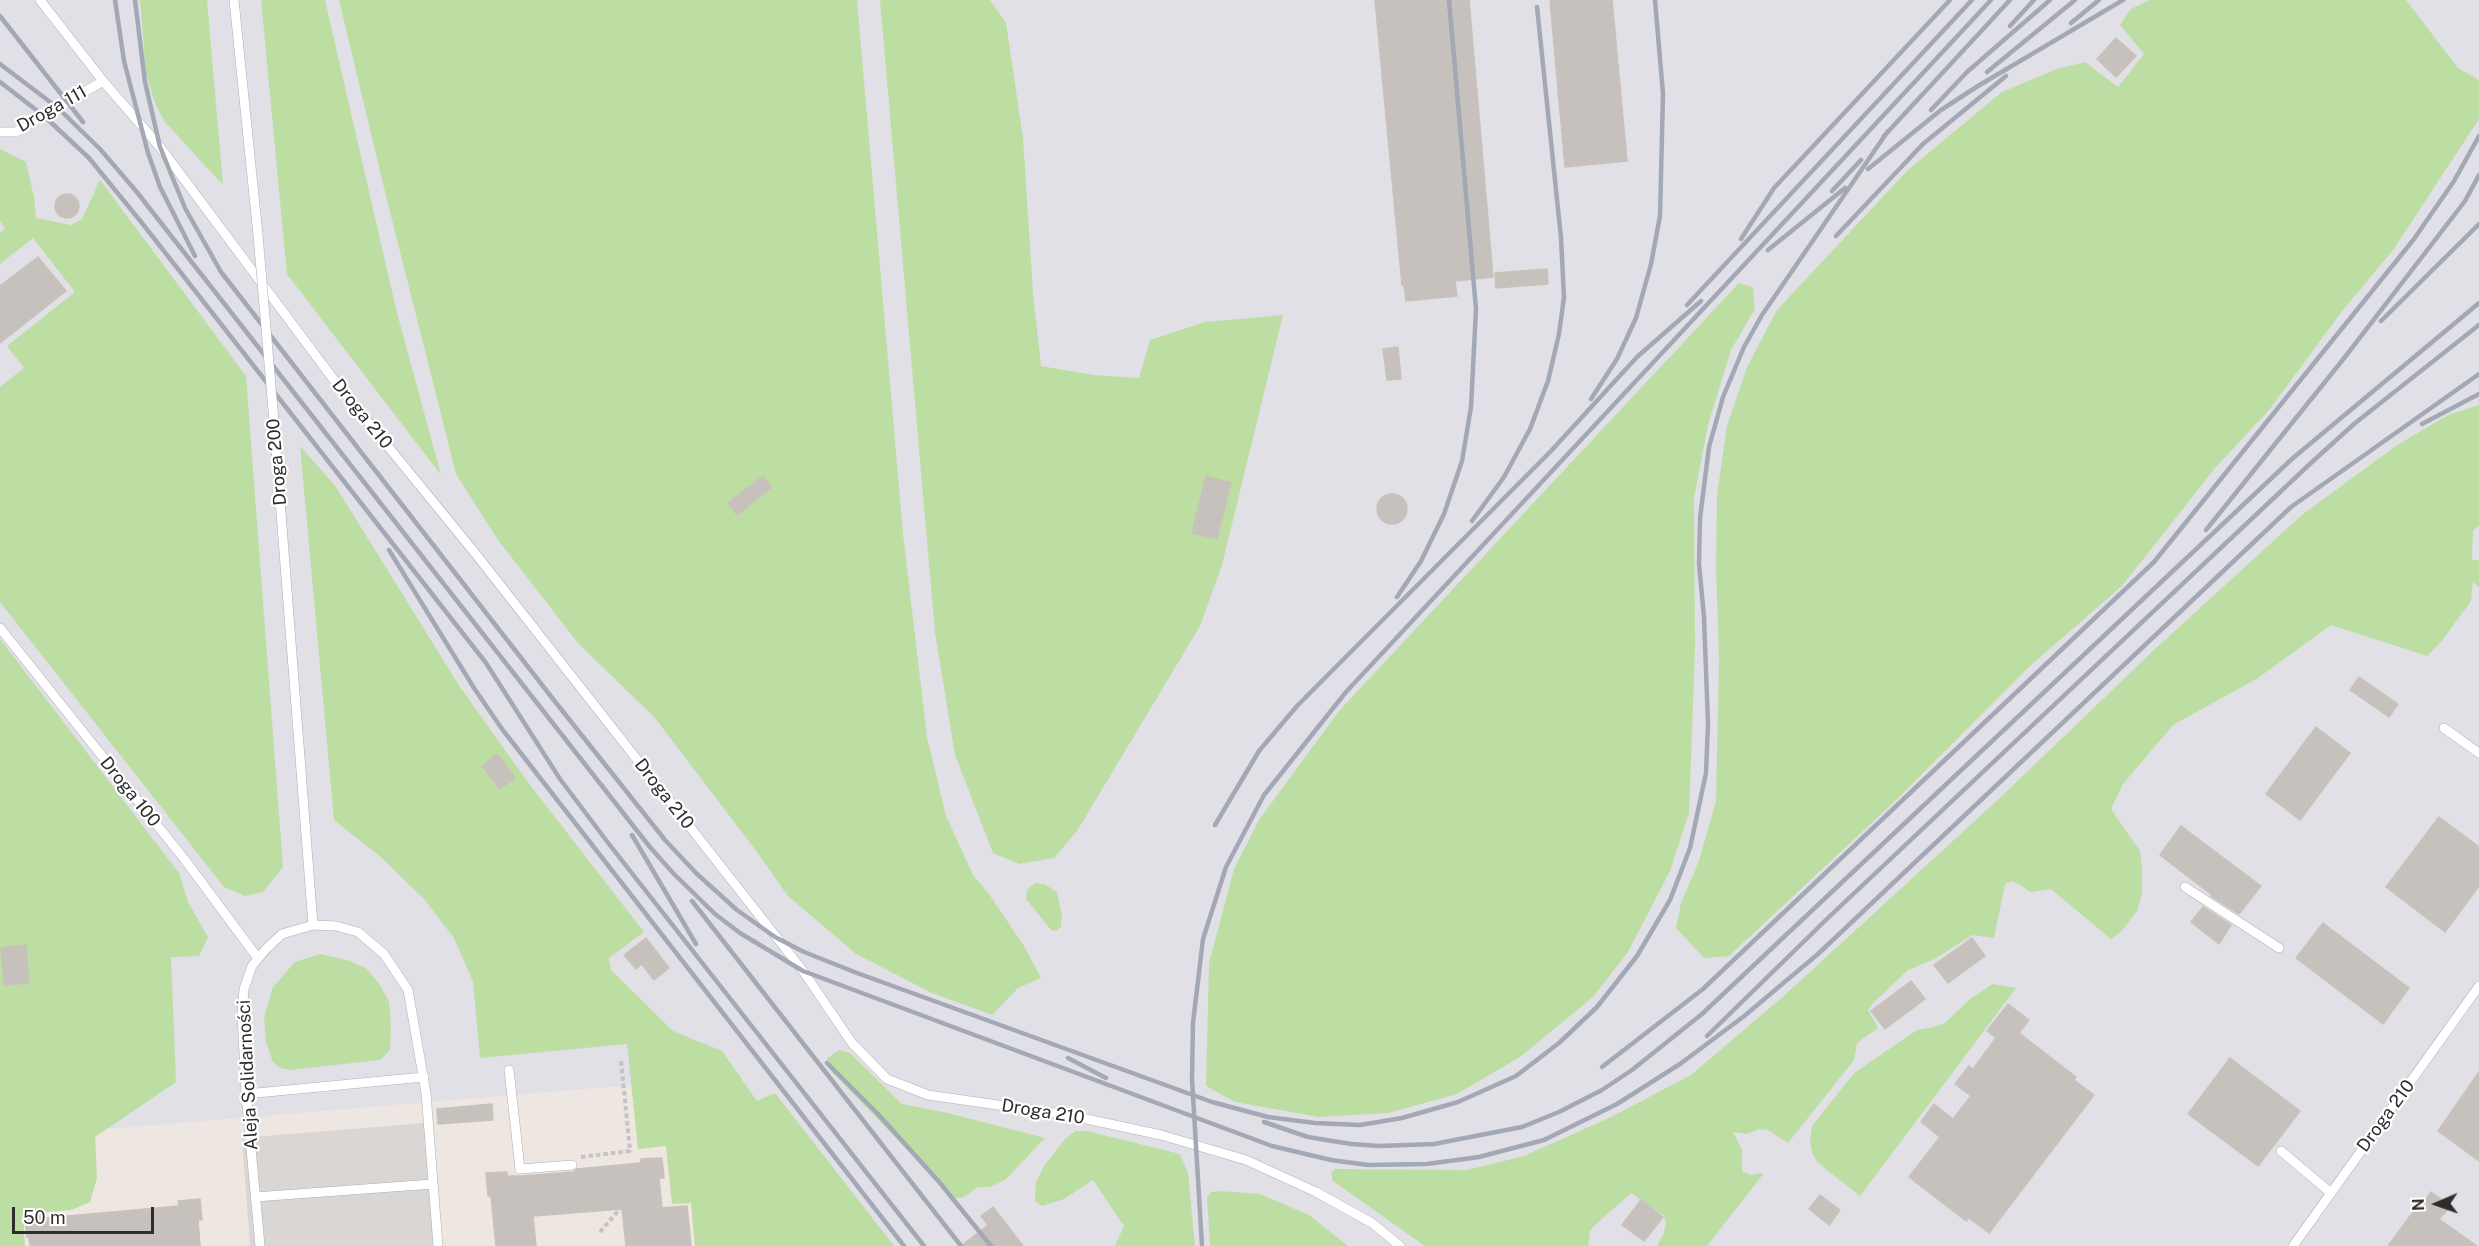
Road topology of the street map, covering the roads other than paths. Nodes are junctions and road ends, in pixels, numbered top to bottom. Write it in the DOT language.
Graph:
graph roads {
  1 [pos="40,0"];
  2 [pos="234,0"];
  3 [pos="103,81"];
  4 [pos="0,132"];
  5 [pos="0,628"];
  6 [pos="2445,728"];
  7 [pos="2479,753"];
  8 [pos="2185,887"];
  9 [pos="313,925"];
  10 [pos="2279,948"];
  11 [pos="258,957"];
  12 [pos="2479,986"];
  13 [pos="509,1070"];
  14 [pos="424,1077"];
  15 [pos="246,1094"];
  16 [pos="2281,1151"];
  17 [pos="572,1161"];
  18 [pos="433,1184"];
  19 [pos="2331,1193"];
  20 [pos="255,1197"];
  21 [pos="260,1246"];
  22 [pos="438,1246"];
  23 [pos="1400,1246"];
  24 [pos="2293,1246"];
  1 -- 3 [label="lane, Droga 210"];
  2 -- 9 [label="lane, Droga 200, bridge"];
  3 -- 4 [label="lane, Droga 111"];
  3 -- 23 [label="lane, Droga 210"];
  5 -- 11 [label="lane, Droga 100"];
  6 -- 7 [label="lane"];
  8 -- 10 [label="lane"];
  9 -- 11 [label="lane, Aleja Solidarności"];
  9 -- 14 [label="lane, Aleja Solidarności"];
  11 -- 15 [label="lane, Aleja Solidarności"];
  12 -- 19 [label="lane, Droga 210"];
  13 -- 17 [label="lane"];
  14 -- 15 [label="lane"];
  14 -- 18 [label="lane, Aleja Solidarności"];
  15 -- 20 [label="lane, Aleja Solidarności"];
  16 -- 19 [label="lane"];
  18 -- 20 [label="lane"];
  18 -- 22 [label="lane, Aleja Solidarności"];
  19 -- 24 [label="lane, Droga 210"];
  20 -- 21 [label="lane, Aleja Solidarności"];
}
